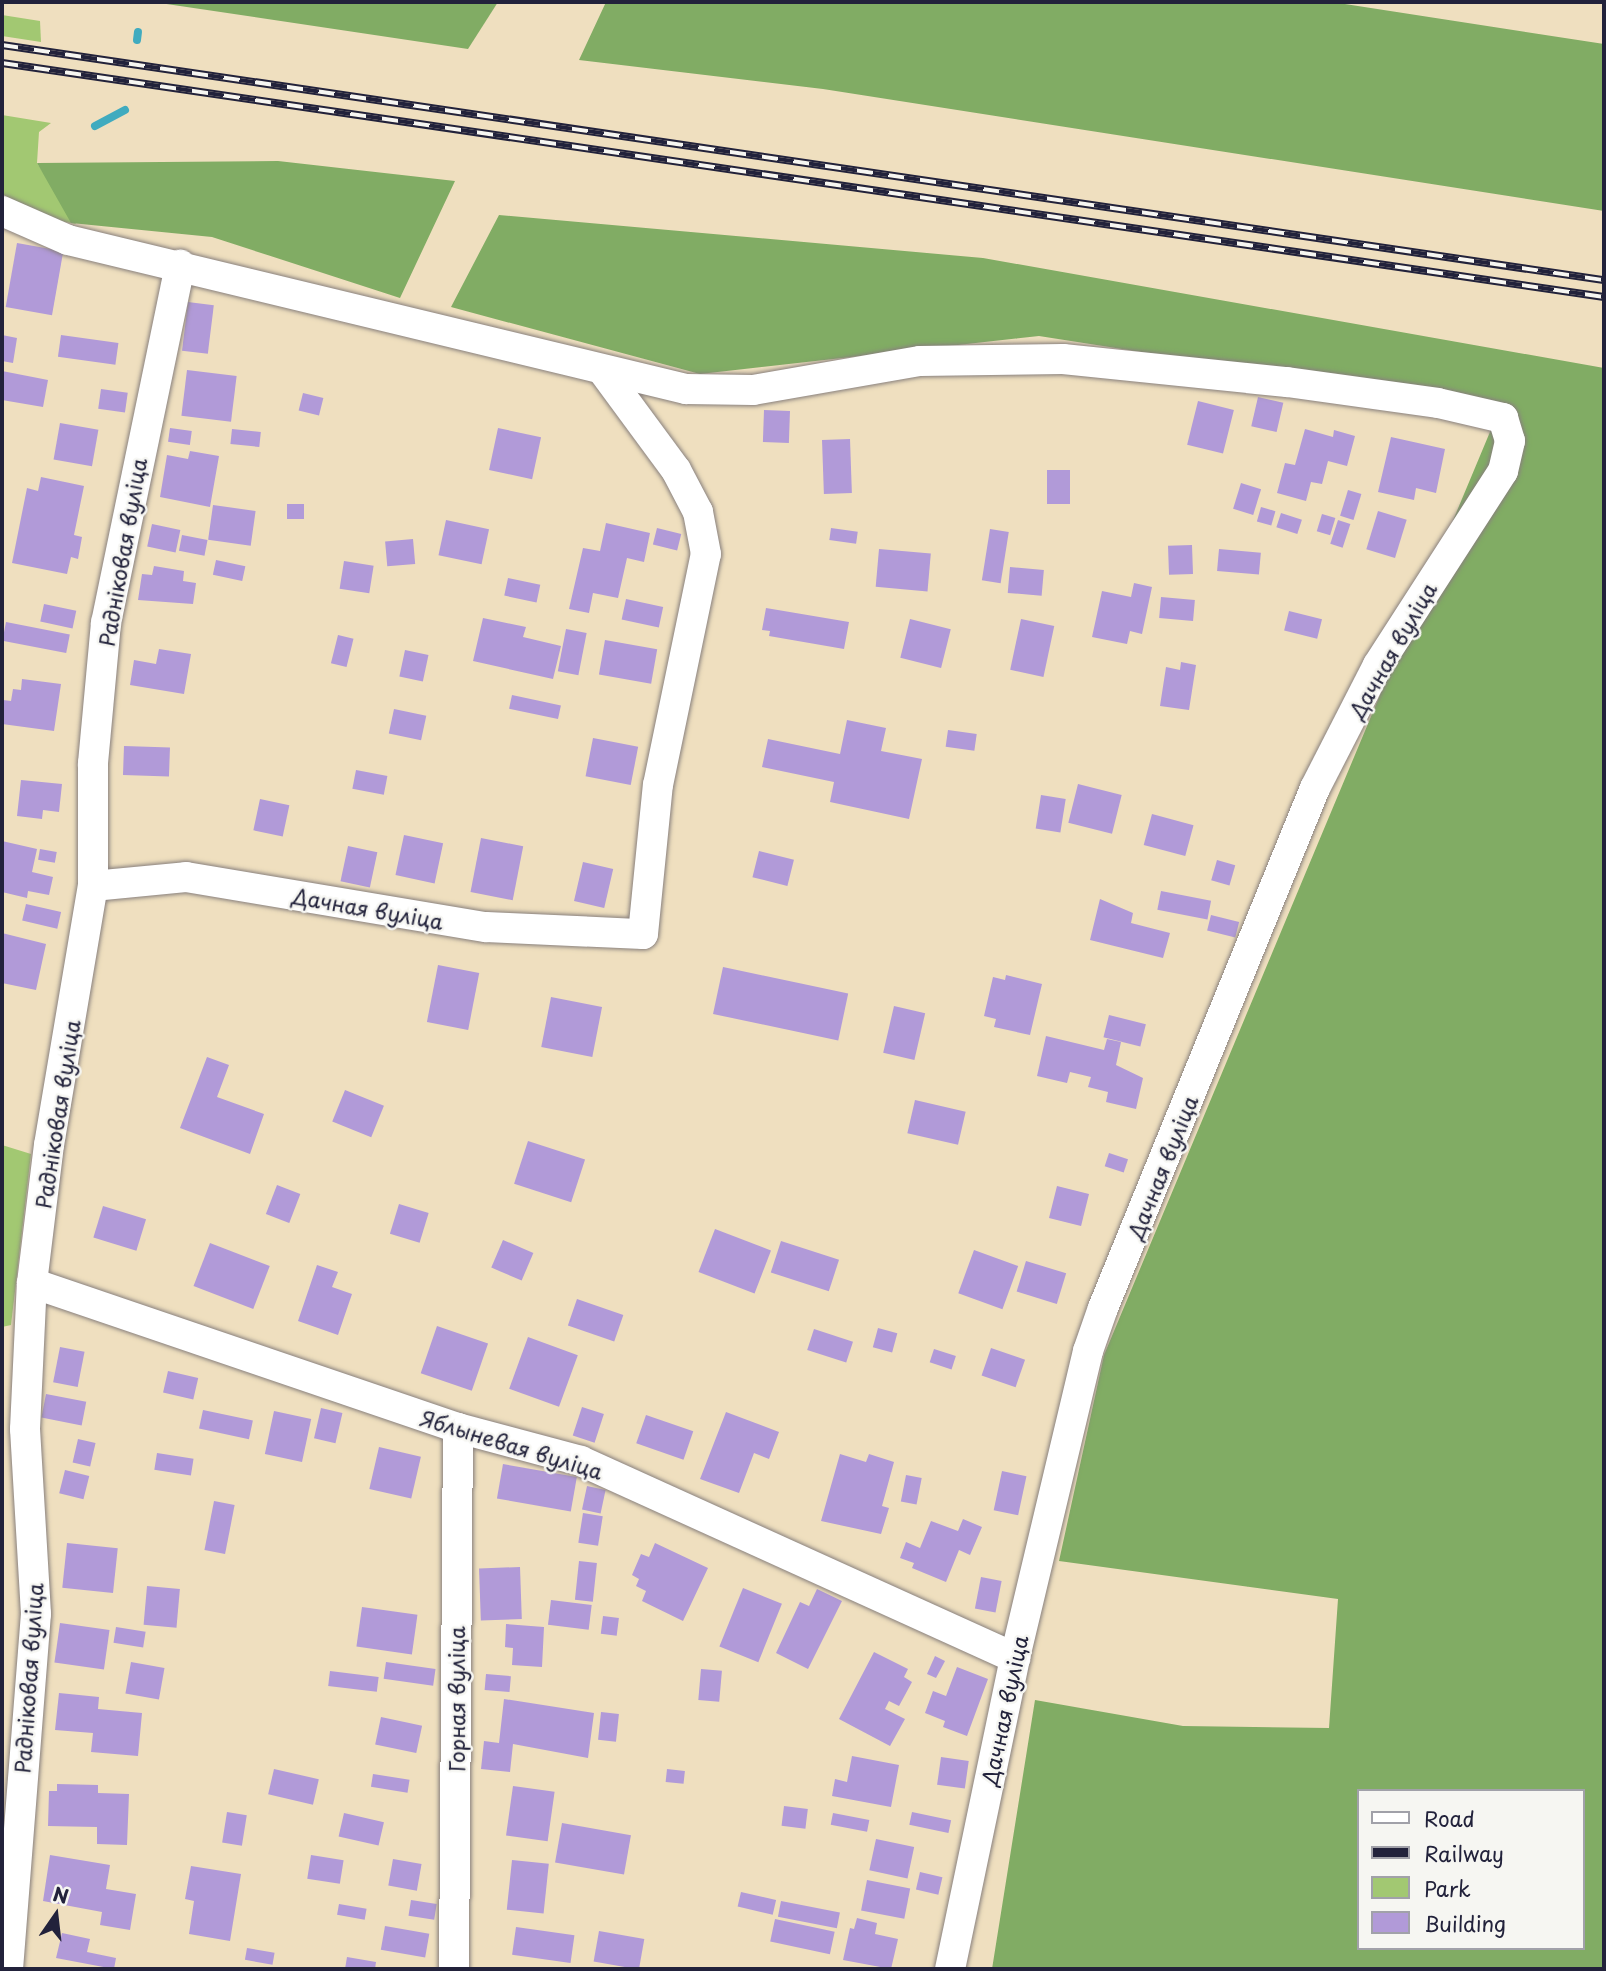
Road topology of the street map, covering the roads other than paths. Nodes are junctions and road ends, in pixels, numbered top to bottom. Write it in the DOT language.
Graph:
graph roads {
  1 [pos="2,211"];
  2 [pos="180,265"];
  3 [pos="603,370"];
  4 [pos="93,886"];
  5 [pos="32,1283"];
  6 [pos="458,1428"];
  7 [pos="1015,1658"];
  8 [pos="8,1969"];
  9 [pos="454,1969"];
  10 [pos="950,1969"];
  1 -- 2 [label="street"];
  2 -- 3 [label="street"];
  2 -- 4 [label="street, Радніковая вуліца"];
  3 -- 4 [label="street, Дачная вуліца"];
  3 -- 7 [label="street, Дачная вуліца"];
  4 -- 5 [label="street, Радніковая вуліца"];
  5 -- 6 [label="street, Яблыневая вуліца"];
  5 -- 8 [label="street, Радніковая вуліца"];
  6 -- 7 [label="street, Яблыневая вуліца"];
  6 -- 9 [label="street, Горная вуліца"];
  7 -- 10 [label="street, Дачная вуліца"];
}
